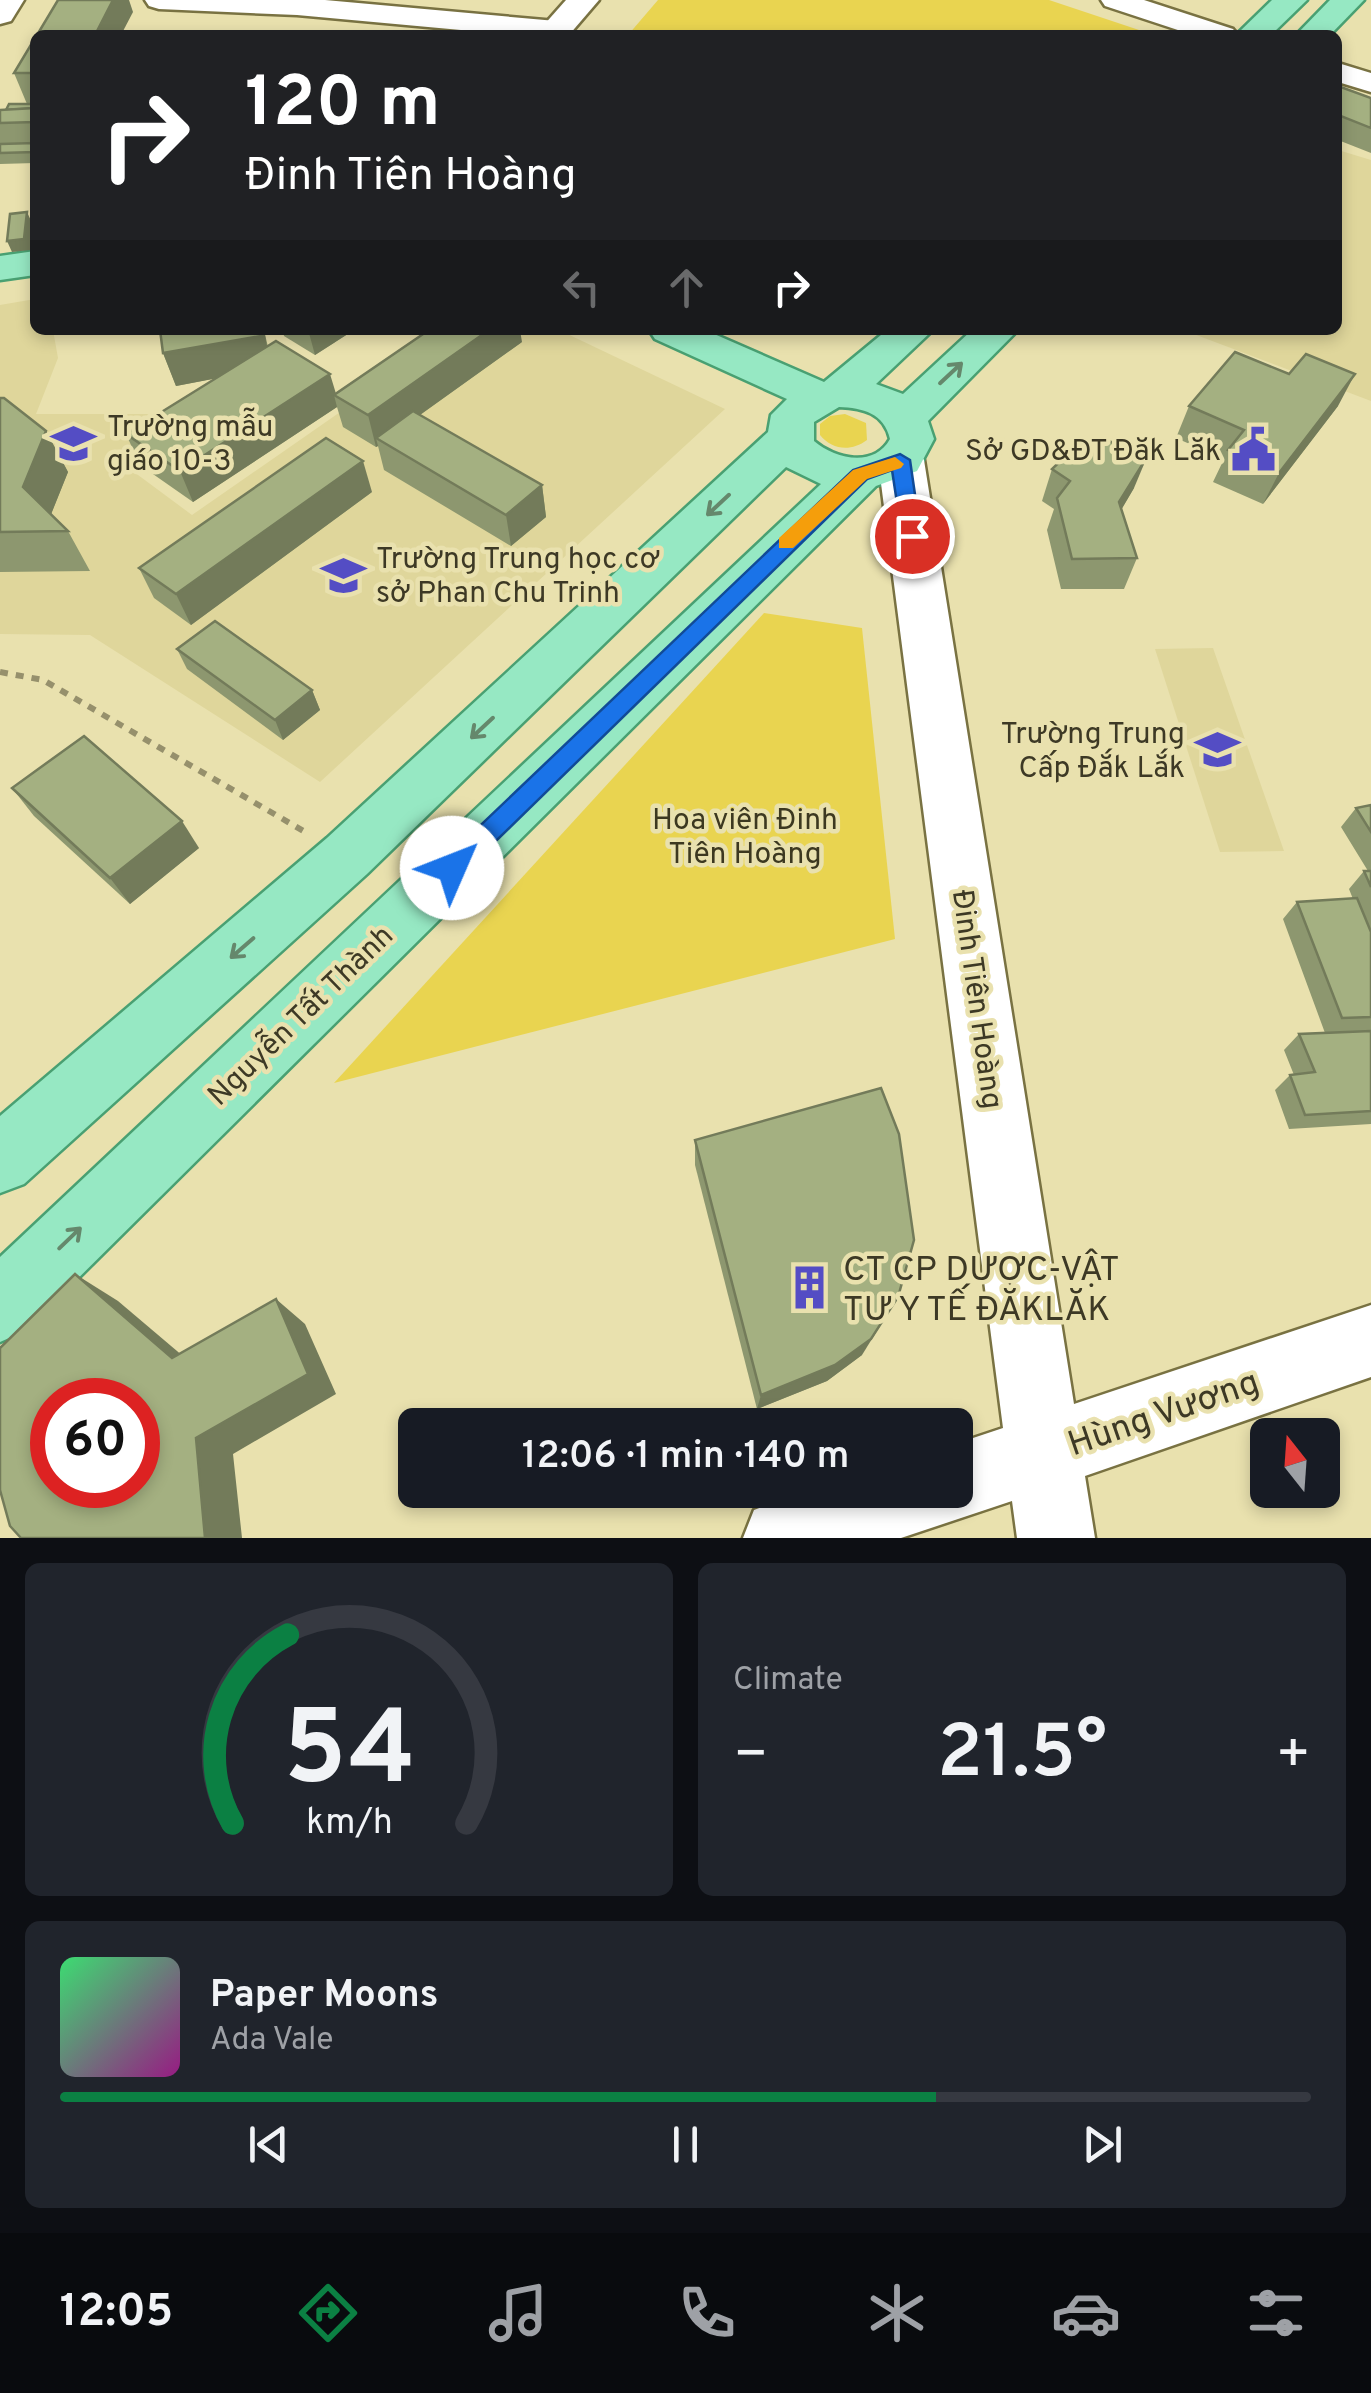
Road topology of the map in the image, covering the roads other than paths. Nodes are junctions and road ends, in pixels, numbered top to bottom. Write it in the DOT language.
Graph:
graph roads {
  1 [pos="8,0"];
  2 [pos="159,0"];
  3 [pos="583,0"];
  4 [pos="1115,0"];
  5 [pos="1291,0"];
  6 [pos="1348,0"];
  7 [pos="299,3"];
  8 [pos="0,14"];
  9 [pos="281,30"];
  10 [pos="536,30"];
  11 [pos="556,30"];
  12 [pos="1208,30"];
  13 [pos="1258,30"];
  14 [pos="1317,30"];
  15 [pos="1342,73"];
  16 [pos="1371,83"];
  17 [pos="30,264"];
  18 [pos="0,268"];
  19 [pos="679,335"];
  20 [pos="906,335"];
  21 [pos="993,335"];
  22 [pos="816,409"];
  23 [pos="888,451"];
  24 [pos="0,1160"];
  25 [pos="0,1306"];
  26 [pos="1371,1340"];
  27 [pos="1042,1454"];
  28 [pos="973,1476"];
  29 [pos="874,1508"];
  30 [pos="782,1538"];
  31 [pos="1056,1538"];
  1 -- 8 [label="street"];
  2 -- 7 [label="street"];
  3 -- 11 [label="street"];
  4 -- 12 [label="street"];
  5 -- 13 [label="main road"];
  6 -- 14 [label="main road"];
  7 -- 9 [label="street"];
  7 -- 10 [label="street"];
  15 -- 16 [label="street"];
  17 -- 18 [label="main road"];
  19 -- 22 [label="main road"];
  20 -- 22 [label="main road"];
  23 -- 21 [label="main road, Nguyễn Tất Thành, one-way"];
  22 -- 23 [label="main road"];
  22 -- 23 [label="main road"];
  22 -- 24 [label="main road, one-way"];
  25 -- 23 [label="main road, Nguyễn Tất Thành, one-way"];
  23 -- 27 [label="street, Đinh Tiên Hoàng"];
  26 -- 27 [label="street, Hùng Vương"];
  27 -- 28 [label="street, Hùng Vương"];
  27 -- 31 [label="street, Đinh Tiên Hoàng"];
  29 -- 30 [label="street"];
}
